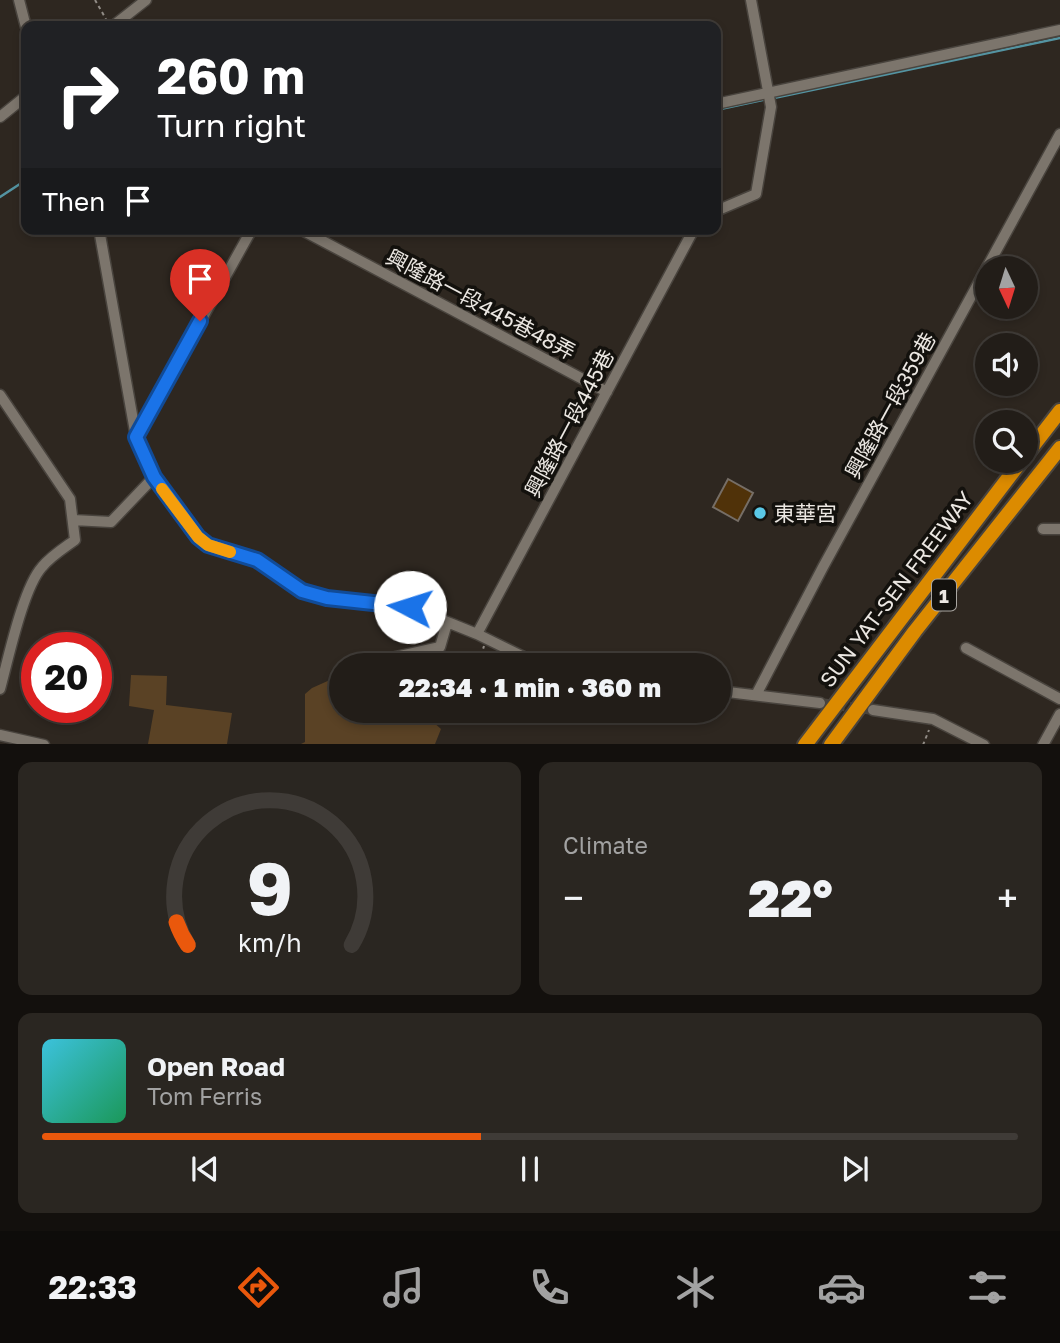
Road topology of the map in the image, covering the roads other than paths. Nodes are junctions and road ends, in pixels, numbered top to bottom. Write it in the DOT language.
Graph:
graph roads {
  1 [pos="19,0"];
  2 [pos="146,0"];
  3 [pos="751,0"];
  4 [pos="24,21"];
  5 [pos="118,21"];
  6 [pos="1060,30"];
  7 [pos="771,96"];
  8 [pos="21,100"];
  9 [pos="721,103"];
  10 [pos="0,117"];
  11 [pos="1060,134"];
  12 [pos="721,210"];
  13 [pos="100,235"];
  14 [pos="249,235"];
  15 [pos="311,235"];
  16 [pos="691,235"];
  17 [pos="607,392"];
  18 [pos="0,395"];
  19 [pos="1060,411"];
  20 [pos="136,437"];
  21 [pos="1038,439"];
  22 [pos="1060,448"];
  23 [pos="1011,473"];
  24 [pos="154,477"];
  25 [pos="73,520"];
  26 [pos="1043,529"];
  27 [pos="1060,529"];
  28 [pos="447,623"];
  29 [pos="481,636"];
  30 [pos="966,648"];
  31 [pos="413,653"];
  32 [pos="516,653"];
  33 [pos="0,689"];
  34 [pos="731,692"];
  35 [pos="756,695"];
  36 [pos="1060,699"];
  37 [pos="820,703"];
  38 [pos="873,710"];
  39 [pos="1060,713"];
  40 [pos="0,735"];
  41 [pos="44,744"];
  42 [pos="805,744"];
  43 [pos="831,744"];
  44 [pos="984,744"];
  45 [pos="1043,744"];
  1 -- 4 [label="street"];
  2 -- 5 [label="street"];
  3 -- 7 [label="street"];
  6 -- 7 [label="street"];
  7 -- 9 [label="street"];
  7 -- 12 [label="street"];
  8 -- 10 [label="street"];
  11 -- 35 [label="street, 興隆路一段359巷"];
  13 -- 20 [label="street"];
  14 -- 20 [label="street"];
  15 -- 17 [label="street, 興隆路一段445巷48弄"];
  16 -- 17 [label="street, 興隆路一段445巷"];
  17 -- 29 [label="street, 興隆路一段445巷"];
  18 -- 25 [label="street"];
  19 -- 21 [label="highway"];
  20 -- 24 [label="street"];
  22 -- 43 [label="highway, SUN YAT-SEN FREEWAY / 1"];
  23 -- 42 [label="highway, SUN YAT-SEN FREEWAY / 1"];
  24 -- 25 [label="street"];
  24 -- 28 [label="street"];
  25 -- 33 [label="street"];
  26 -- 27 [label="street"];
  28 -- 29 [label="street"];
  28 -- 31 [label="street"];
  29 -- 32 [label="street"];
  30 -- 36 [label="street"];
  34 -- 35 [label="street"];
  35 -- 37 [label="street"];
  38 -- 44 [label="street"];
  39 -- 45 [label="street"];
  40 -- 41 [label="street"];
}
